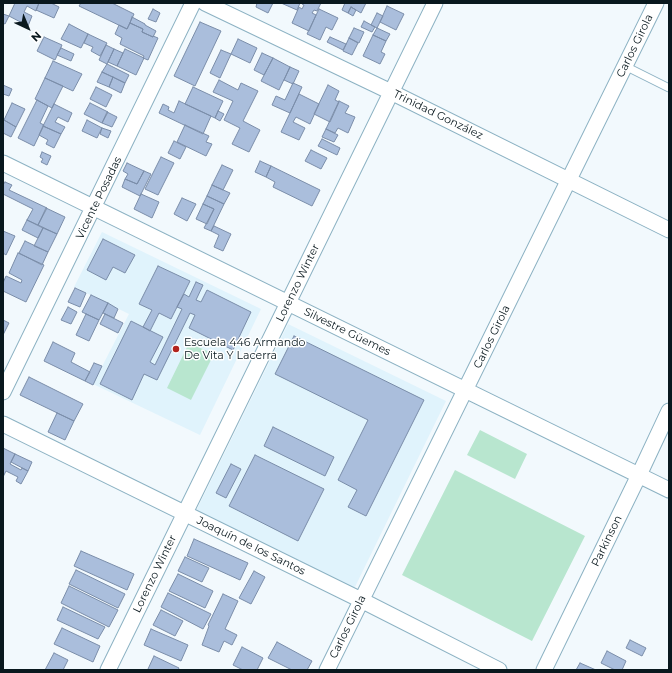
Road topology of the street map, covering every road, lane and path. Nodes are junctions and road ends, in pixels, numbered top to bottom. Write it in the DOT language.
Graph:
graph roads {
  1 [pos="194,3"];
  2 [pos="205,3"];
  3 [pos="435,3"];
  4 [pos="656,3"];
  5 [pos="625,66"];
  6 [pos="669,88"];
  7 [pos="391,92"];
  8 [pos="3,163"];
  9 [pos="569,180"];
  10 [pos="94,208"];
  11 [pos="669,230"];
  12 [pos="288,303"];
  13 [pos="465,390"];
  14 [pos="3,392"];
  15 [pos="669,411"];
  16 [pos="3,424"];
  17 [pos="639,475"];
  18 [pos="669,490"];
  19 [pos="185,514"];
  20 [pos="361,600"];
  21 [pos="108,670"];
  22 [pos="327,670"];
  23 [pos="499,670"];
  24 [pos="544,670"];
  1 -- 10 [label="street, Vicente Posadas"];
  2 -- 7 [label="street, Trinidad González"];
  3 -- 7 [label="street, Lorenzo Winter"];
  4 -- 5 [label="street, Carlos Girola"];
  5 -- 6 [label="lane"];
  5 -- 9 [label="street, Carlos Girola"];
  7 -- 9 [label="street, Trinidad González"];
  7 -- 12 [label="street, Lorenzo Winter"];
  8 -- 10 [label="street, Silvestre Güemes"];
  9 -- 11 [label="street, Trinidad González"];
  9 -- 13 [label="street, Carlos Girola"];
  10 -- 12 [label="street, Silvestre Güemes"];
  10 -- 14 [label="street, Vicente Posadas"];
  12 -- 13 [label="street, Silvestre Güemes"];
  12 -- 19 [label="street, Lorenzo Winter"];
  13 -- 17 [label="street, Silvestre Güemes"];
  13 -- 20 [label="street, Carlos Girola"];
  15 -- 17 [label="street, Parkinson"];
  16 -- 19 [label="street, Joaquín de los Santos"];
  17 -- 18 [label="street, Silvestre Güemes"];
  17 -- 24 [label="street, Parkinson"];
  19 -- 20 [label="street, Joaquín de los Santos"];
  19 -- 21 [label="street, Lorenzo Winter"];
  20 -- 22 [label="street, Carlos Girola"];
  20 -- 23 [label="street, Joaquín de los Santos"];
}
